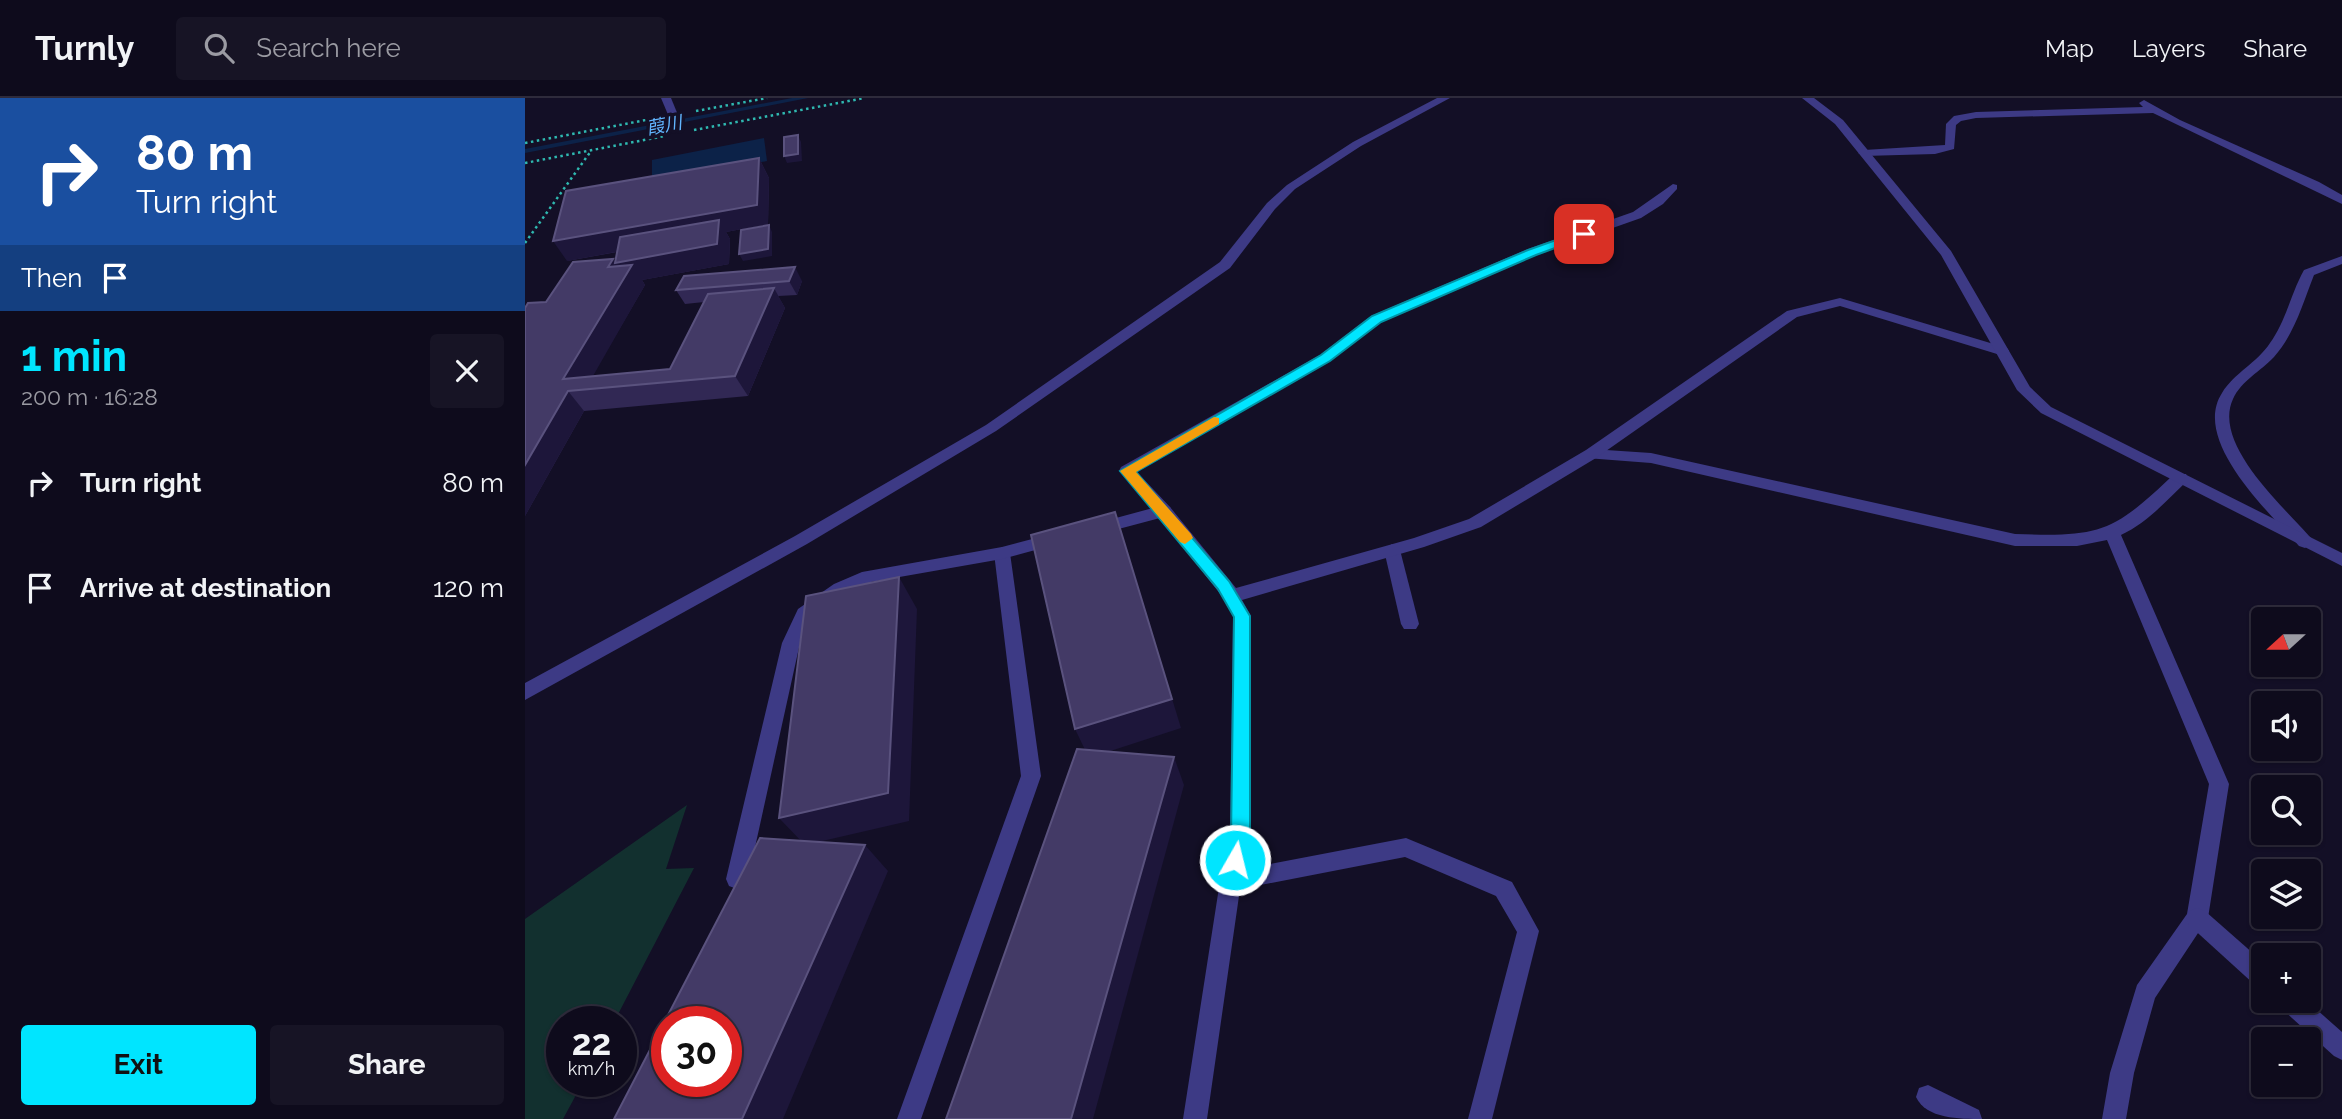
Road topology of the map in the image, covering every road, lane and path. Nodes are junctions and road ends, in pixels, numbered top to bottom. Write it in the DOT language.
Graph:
graph roads {
  1 [pos="666,98"];
  2 [pos="1445,98"];
  3 [pos="1807,98"];
  4 [pos="2137,98"];
  5 [pos="2153,110"];
  6 [pos="673,116"];
  7 [pos="591,150"];
  8 [pos="1864,153"];
  9 [pos="1674,187"];
  10 [pos="2342,200"];
  11 [pos="525,243"];
  12 [pos="2342,260"];
  13 [pos="2002,351"];
  14 [pos="1591,454"];
  15 [pos="2180,478"];
  16 [pos="1164,511"];
  17 [pos="2112,533"];
  18 [pos="2305,542"];
  19 [pos="1392,550"];
  20 [pos="1002,553"];
  21 [pos="2342,560"];
  22 [pos="1232,596"];
  23 [pos="1410,624"];
  24 [pos="525,692"];
  25 [pos="737,879"];
  26 [pos="1231,881"];
  27 [pos="2197,918"];
  28 [pos="2251,966"];
  29 [pos="2303,1013"];
  30 [pos="2342,1048"];
  31 [pos="1927,1097"];
  32 [pos="909,1119"];
  33 [pos="1195,1119"];
  34 [pos="1480,1119"];
  35 [pos="1970,1119"];
  36 [pos="2114,1119"];
  1 -- 6 [label="street"];
  2 -- 24 [label="street"];
  3 -- 8 [label="street"];
  4 -- 5 [label="street"];
  5 -- 8 [label="street"];
  5 -- 10 [label="street"];
  7 -- 11 [label="path"];
  8 -- 13 [label="street"];
  9 -- 16 [label="street"];
  12 -- 18 [label="street"];
  13 -- 14 [label="street"];
  13 -- 15 [label="street"];
  14 -- 17 [label="street"];
  14 -- 19 [label="street"];
  15 -- 17 [label="street"];
  15 -- 18 [label="street"];
  16 -- 20 [label="street"];
  16 -- 22 [label="street"];
  17 -- 27 [label="street"];
  18 -- 21 [label="street"];
  19 -- 22 [label="street"];
  19 -- 23 [label="street"];
  20 -- 25 [label="street"];
  20 -- 32 [label="street"];
  22 -- 26 [label="street"];
  26 -- 33 [label="street"];
  26 -- 34 [label="street"];
  27 -- 28 [label="street"];
  27 -- 36 [label="street"];
  29 -- 30 [label="street"];
  31 -- 35 [label="street"];
}
